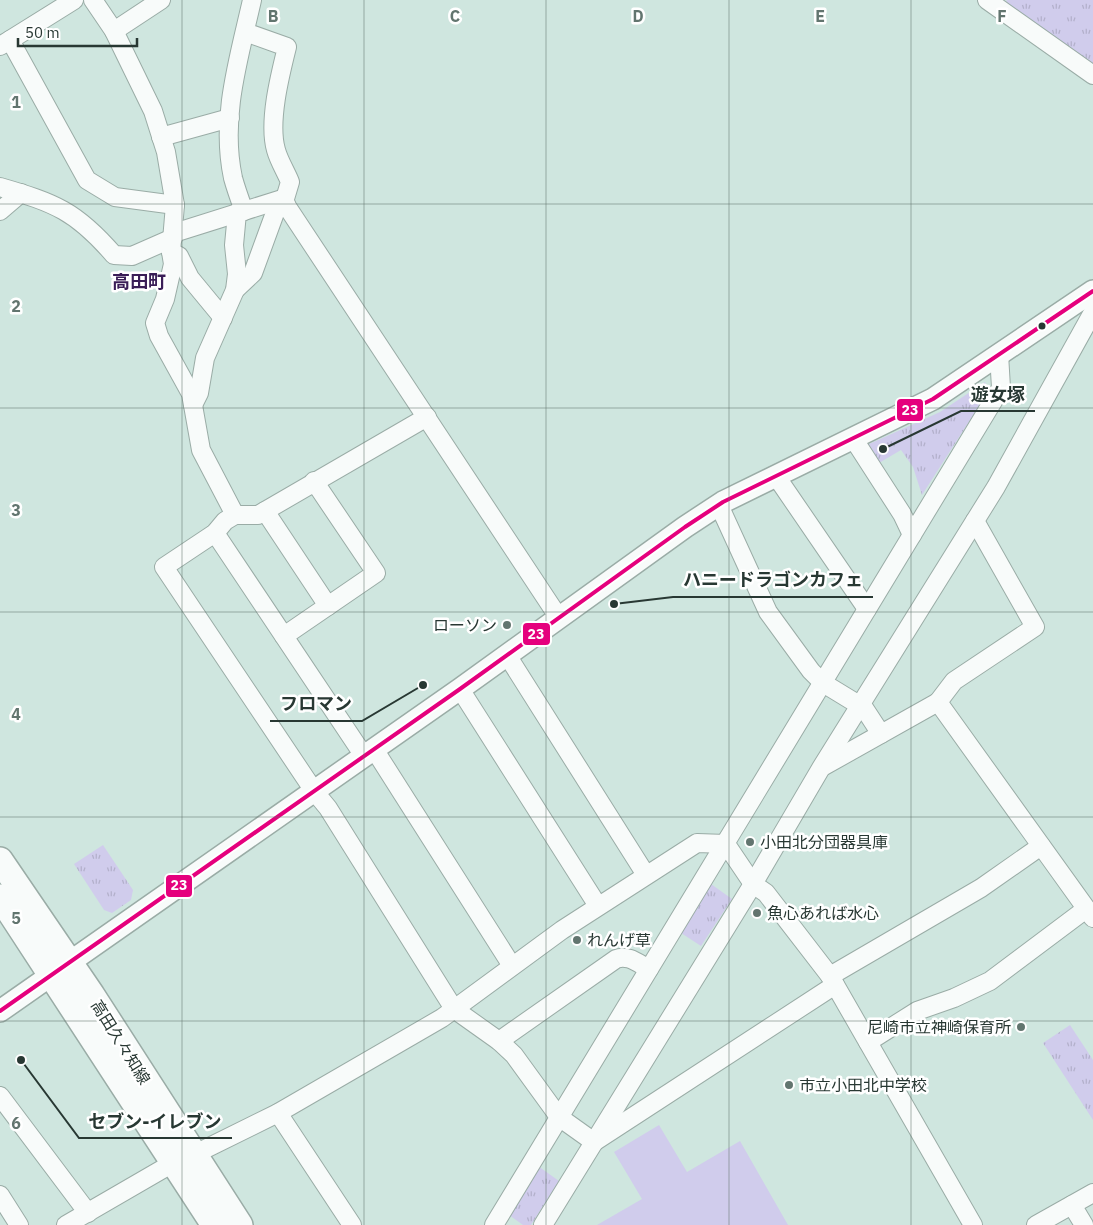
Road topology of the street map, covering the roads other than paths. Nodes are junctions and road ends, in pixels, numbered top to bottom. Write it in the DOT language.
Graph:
graph roads {
  1 [pos="74,0"];
  2 [pos="93,0"];
  3 [pos="161,0"];
  4 [pos="252,0"];
  5 [pos="987,0"];
  6 [pos="114,31"];
  7 [pos="245,32"];
  8 [pos="5,43"];
  9 [pos="1093,75"];
  10 [pos="230,118"];
  11 [pos="161,137"];
  12 [pos="0,188"];
  13 [pos="21,193"];
  14 [pos="285,203"];
  15 [pos="175,205"];
  16 [pos="0,211"];
  17 [pos="240,212"];
  18 [pos="173,241"];
  19 [pos="235,290"];
  20 [pos="1093,291"];
  21 [pos="1093,312"];
  22 [pos="222,318"];
  23 [pos="999,354"];
  24 [pos="193,405"];
  25 [pos="427,417"];
  26 [pos="853,438"];
  27 [pos="776,476"];
  28 [pos="314,481"];
  29 [pos="719,505"];
  30 [pos="265,511"];
  31 [pos="235,515"];
  32 [pos="975,521"];
  33 [pos="215,533"];
  34 [pos="912,534"];
  35 [pos="328,606"];
  36 [pos="867,610"];
  37 [pos="559,618"];
  38 [pos="284,636"];
  39 [pos="507,655"];
  40 [pos="823,683"];
  41 [pos="460,689"];
  42 [pos="938,702"];
  43 [pos="860,706"];
  44 [pos="881,734"];
  45 [pos="369,753"];
  46 [pos="821,768"];
  47 [pos="314,791"];
  48 [pos="726,844"];
  49 [pos="1041,846"];
  50 [pos="0,860"];
  51 [pos="646,874"];
  52 [pos="753,884"];
  53 [pos="0,897"];
  54 [pos="598,906"];
  55 [pos="1090,914"];
  56 [pos="512,966"];
  57 [pos="649,969"];
  58 [pos="60,970"];
  59 [pos="832,981"];
  60 [pos="0,1010"];
  61 [pos="454,1010"];
  62 [pos="499,1041"];
  63 [pos="868,1042"];
  64 [pos="0,1096"];
  65 [pos="278,1113"];
  66 [pos="559,1117"];
  67 [pos="594,1142"];
  68 [pos="183,1159"];
  69 [pos="1093,1193"];
  70 [pos="0,1195"];
  71 [pos="1072,1205"];
  72 [pos="88,1213"];
  73 [pos="1040,1224"];
  74 [pos="19,1225"];
  75 [pos="66,1225"];
  76 [pos="214,1225"];
  77 [pos="240,1225"];
  78 [pos="352,1225"];
  79 [pos="494,1225"];
  80 [pos="543,1225"];
  81 [pos="973,1225"];
  82 [pos="1084,1225"];
  1 -- 8 [label="street"];
  2 -- 6 [label="street"];
  3 -- 6 [label="street"];
  4 -- 7 [label="street"];
  5 -- 9 [label="street"];
  6 -- 11 [label="street"];
  7 -- 10 [label="street"];
  7 -- 14 [label="street"];
  8 -- 15 [label="street"];
  10 -- 11 [label="street"];
  10 -- 17 [label="street"];
  11 -- 15 [label="street"];
  12 -- 13 [label="street"];
  13 -- 16 [label="street"];
  13 -- 18 [label="street"];
  14 -- 17 [label="street"];
  14 -- 19 [label="street"];
  14 -- 25 [label="street"];
  15 -- 18 [label="street"];
  17 -- 18 [label="street"];
  17 -- 19 [label="street"];
  18 -- 22 [label="street"];
  18 -- 24 [label="street"];
  19 -- 22 [label="street"];
  20 -- 23 [label="street"];
  21 -- 32 [label="street"];
  22 -- 24 [label="street"];
  23 -- 26 [label="street"];
  23 -- 34 [label="street"];
  24 -- 31 [label="street"];
  25 -- 28 [label="street"];
  25 -- 37 [label="street"];
  26 -- 27 [label="street"];
  26 -- 34 [label="street"];
  27 -- 29 [label="street"];
  27 -- 36 [label="street"];
  28 -- 30 [label="street"];
  28 -- 35 [label="street"];
  29 -- 37 [label="street"];
  29 -- 40 [label="street"];
  30 -- 31 [label="street"];
  30 -- 35 [label="street"];
  31 -- 33 [label="street"];
  32 -- 42 [label="street"];
  32 -- 43 [label="street"];
  33 -- 38 [label="street"];
  33 -- 47 [label="street"];
  34 -- 36 [label="street"];
  35 -- 38 [label="street"];
  36 -- 40 [label="street"];
  37 -- 39 [label="street"];
  38 -- 45 [label="street"];
  39 -- 41 [label="street"];
  39 -- 51 [label="street"];
  40 -- 43 [label="street"];
  40 -- 48 [label="street"];
  41 -- 45 [label="street"];
  41 -- 54 [label="street"];
  42 -- 44 [label="street"];
  42 -- 49 [label="street"];
  43 -- 44 [label="street"];
  43 -- 46 [label="street"];
  44 -- 46 [label="street"];
  45 -- 47 [label="street"];
  45 -- 56 [label="street"];
  46 -- 52 [label="street"];
  47 -- 58 [label="street"];
  47 -- 61 [label="street"];
  48 -- 51 [label="street"];
  48 -- 52 [label="street"];
  48 -- 57 [label="street"];
  49 -- 55 [label="street"];
  49 -- 59 [label="street"];
  50 -- 58 [label="main road, 高田久々知線"];
  51 -- 54 [label="street"];
  52 -- 59 [label="street"];
  52 -- 67 [label="street"];
  53 -- 58 [label="main road, 高田久々知線"];
  54 -- 56 [label="street"];
  55 -- 63 [label="street"];
  56 -- 61 [label="street"];
  57 -- 62 [label="street"];
  57 -- 66 [label="street"];
  58 -- 60 [label="street"];
  58 -- 68 [label="main road, 高田久々知線"];
  59 -- 63 [label="street"];
  59 -- 67 [label="street"];
  61 -- 62 [label="street"];
  61 -- 65 [label="street"];
  62 -- 66 [label="street"];
  63 -- 81 [label="street"];
  64 -- 72 [label="street"];
  65 -- 68 [label="street"];
  65 -- 78 [label="street"];
  66 -- 67 [label="street"];
  66 -- 79 [label="street"];
  67 -- 80 [label="street"];
  68 -- 72 [label="street"];
  68 -- 76 [label="main road, 高田久々知線"];
  68 -- 77 [label="main road, 高田久々知線"];
  69 -- 71 [label="street"];
  70 -- 74 [label="street"];
  71 -- 73 [label="street"];
  71 -- 82 [label="street"];
  72 -- 75 [label="street"];
}
